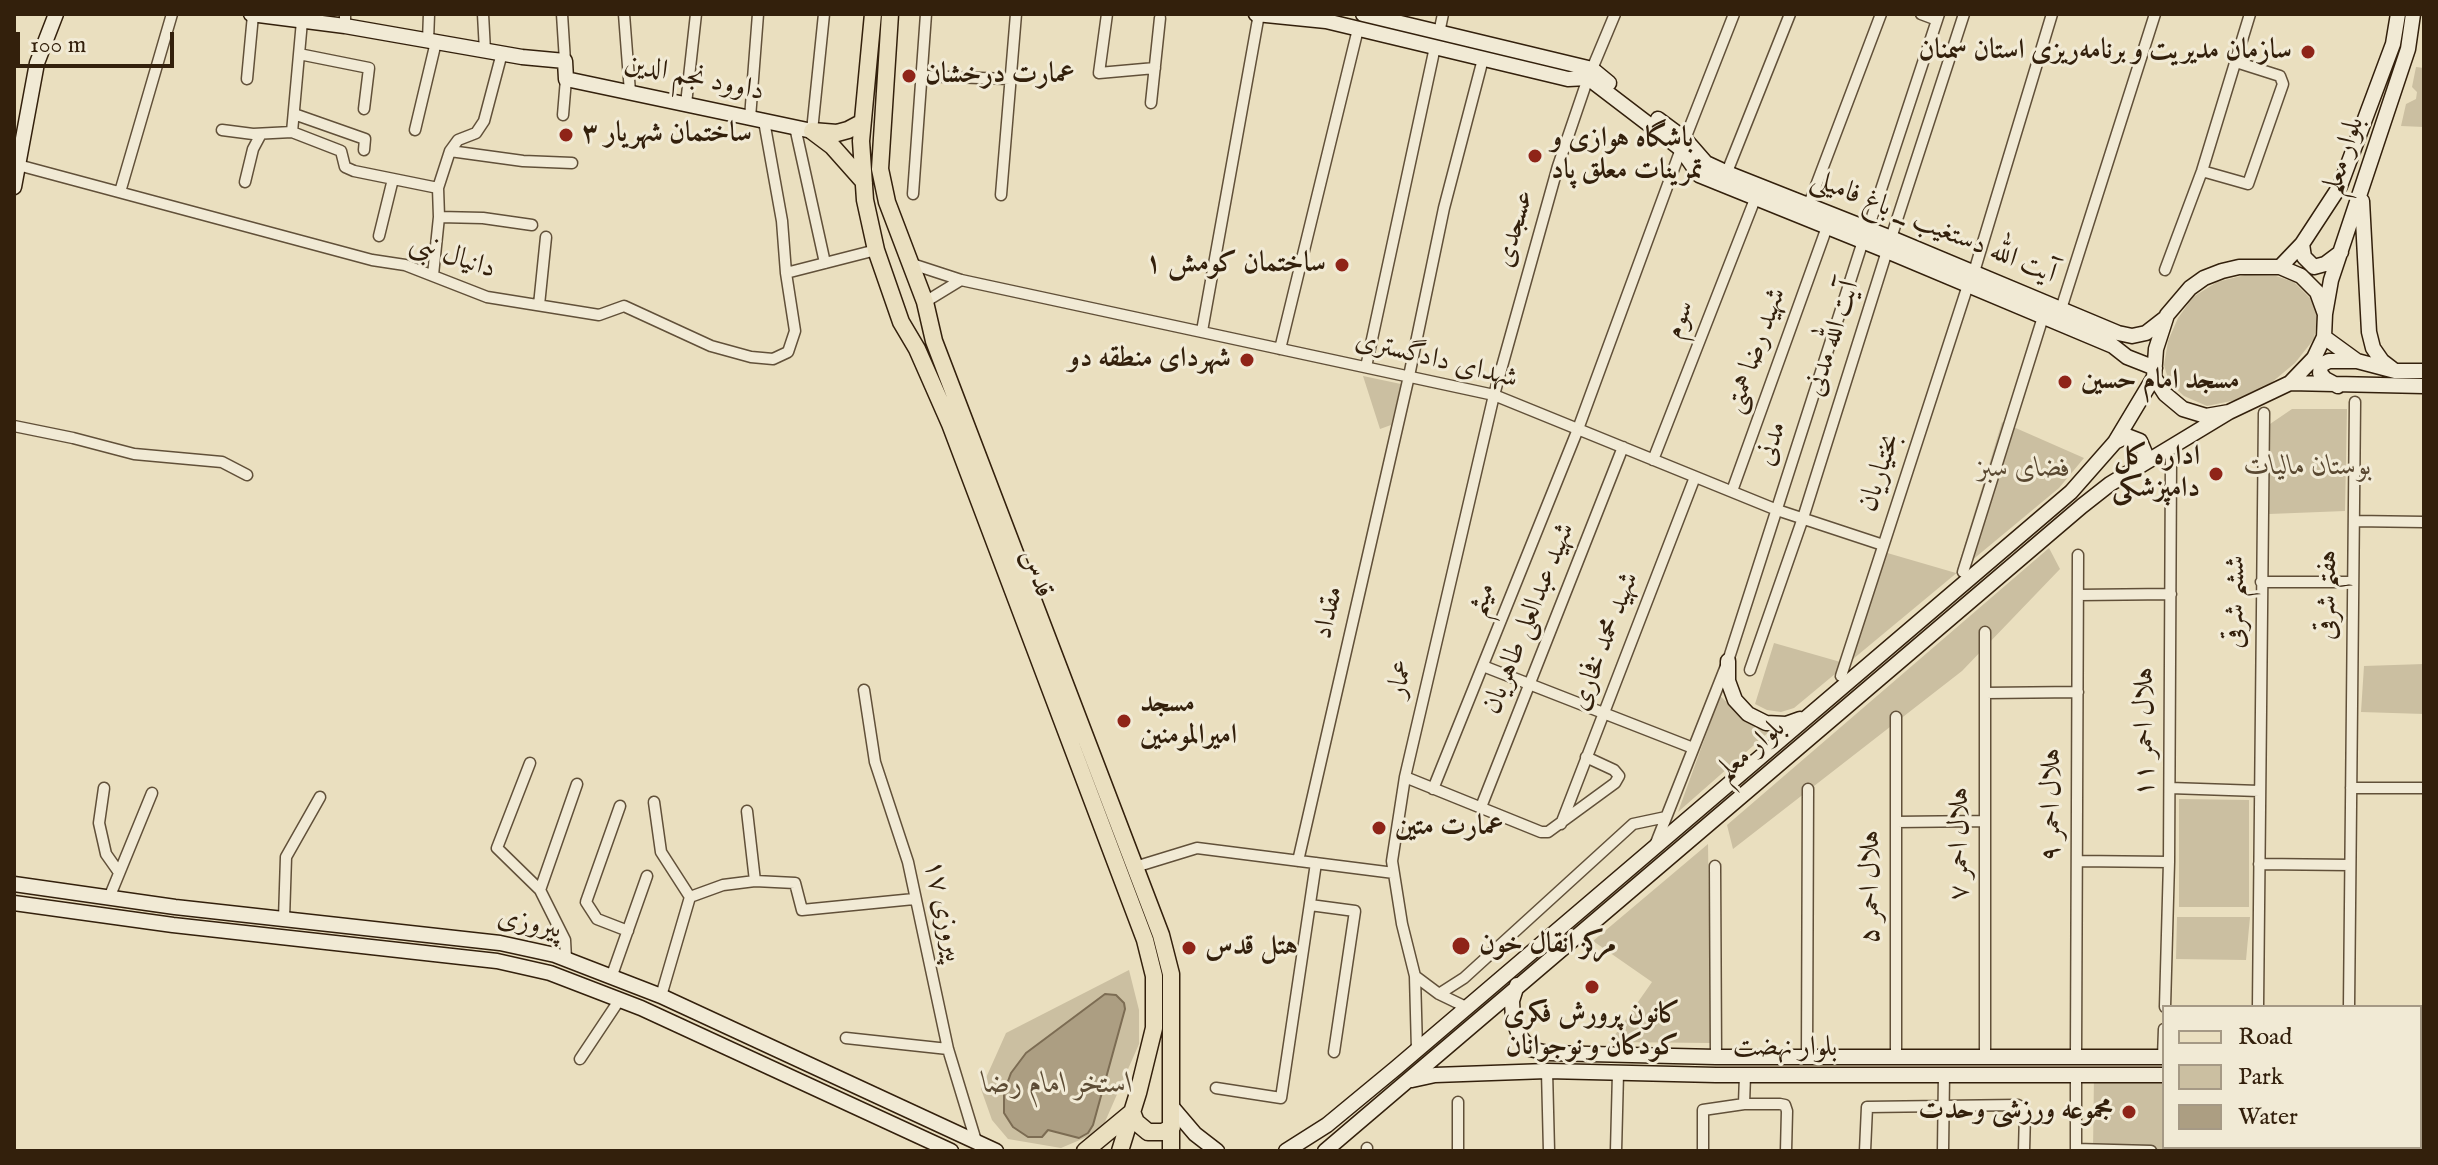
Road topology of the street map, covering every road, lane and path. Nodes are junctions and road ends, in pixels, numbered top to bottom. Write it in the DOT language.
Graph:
graph roads {
  1 [pos="56,14"];
  2 [pos="172,14"];
  3 [pos="252,14"];
  4 [pos="429,14"];
  5 [pos="483,14"];
  6 [pos="562,14"];
  7 [pos="624,14"];
  8 [pos="696,14"];
  9 [pos="758,14"];
  10 [pos="824,14"];
  11 [pos="873,14"];
  12 [pos="890,14"];
  13 [pos="926,14"];
  14 [pos="1016,14"];
  15 [pos="1107,14"];
  16 [pos="1258,14"];
  17 [pos="1443,14"];
  18 [pos="1615,14"];
  19 [pos="1734,14"];
  20 [pos="1790,14"];
  21 [pos="1881,14"];
  22 [pos="1921,14"];
  23 [pos="1964,14"];
  24 [pos="2052,14"];
  25 [pos="2155,14"];
  26 [pos="2250,14"];
  27 [pos="2398,14"];
  28 [pos="2413,14"];
  29 [pos="1938,17"];
  30 [pos="1160,18"];
  31 [pos="345,20"];
  32 [pos="302,21"];
  33 [pos="1361,21"];
  34 [pos="1437,40"];
  35 [pos="432,41"];
  36 [pos="485,51"];
  37 [pos="502,53"];
  38 [pos="299,54"];
  39 [pos="1483,59"];
  40 [pos="565,61"];
  41 [pos="2236,62"];
  42 [pos="1155,68"];
  43 [pos="1590,74"];
  44 [pos="921,76"];
  45 [pos="247,79"];
  46 [pos="566,79"];
  47 [pos="1010,79"];
  48 [pos="630,92"];
  49 [pos="1151,103"];
  50 [pos="686,104"];
  51 [pos="364,109"];
  52 [pos="294,114"];
  53 [pos="563,115"];
  54 [pos="757,119"];
  55 [pos="863,122"];
  56 [pos="795,127"];
  57 [pos="222,130"];
  58 [pos="415,130"];
  59 [pos="812,131"];
  60 [pos="292,132"];
  61 [pos="261,134"];
  62 [pos="1683,144"];
  63 [pos="364,150"];
  64 [pos="450,151"];
  65 [pos="572,163"];
  66 [pos="18,165"];
  67 [pos="2202,171"];
  68 [pos="1727,172"];
  69 [pos="393,179"];
  70 [pos="245,182"];
  71 [pos="864,182"];
  72 [pos="14,187"];
  73 [pos="438,188"];
  74 [pos="120,192"];
  75 [pos="2361,193"];
  76 [pos="913,194"];
  77 [pos="1001,195"];
  78 [pos="1755,199"];
  79 [pos="887,202"];
  80 [pos="1809,204"];
  81 [pos="866,207"];
  82 [pos="439,217"];
  83 [pos="532,225"];
  84 [pos="1827,227"];
  85 [pos="1866,235"];
  86 [pos="379,236"];
  87 [pos="546,237"];
  88 [pos="1889,244"];
  89 [pos="2302,244"];
  90 [pos="876,250"];
  91 [pos="2341,252"];
  92 [pos="825,263"];
  93 [pos="912,264"];
  94 [pos="2280,267"];
  95 [pos="2165,270"];
  96 [pos="786,273"];
  97 [pos="433,275"];
  98 [pos="1971,279"];
  99 [pos="961,280"];
  100 [pos="539,305"];
  101 [pos="926,305"];
  102 [pos="2061,309"];
  103 [pos="2325,314"];
  104 [pos="2167,315"];
  105 [pos="2043,317"];
  106 [pos="901,322"];
  107 [pos="1202,331"];
  108 [pos="2132,336"];
  109 [pos="2324,337"];
  110 [pos="1280,349"];
  111 [pos="2127,357"];
  112 [pos="2357,361"];
  113 [pos="1366,367"];
  114 [pos="2395,371"];
  115 [pos="2424,371"];
  116 [pos="2155,372"];
  117 [pos="1409,376"];
  118 [pos="2290,383"];
  119 [pos="2338,386"];
  120 [pos="2424,386"];
  121 [pos="1494,395"];
  122 [pos="2355,402"];
  123 [pos="2229,412"];
  124 [pos="2264,413"];
  125 [pos="14,426"];
  126 [pos="1578,429"];
  127 [pos="2115,442"];
  128 [pos="1623,447"];
  129 [pos="2171,458"];
  130 [pos="1653,460"];
  131 [pos="2141,465"];
  132 [pos="247,475"];
  133 [pos="1695,477"];
  134 [pos="1732,491"];
  135 [pos="1777,510"];
  136 [pos="1803,518"];
  137 [pos="2354,521"];
  138 [pos="2424,522"];
  139 [pos="1883,545"];
  140 [pos="2078,555"];
  141 [pos="1963,572"];
  142 [pos="2261,582"];
  143 [pos="2353,582"];
  144 [pos="2171,594"];
  145 [pos="2078,595"];
  146 [pos="1985,632"];
  147 [pos="1728,661"];
  148 [pos="1483,666"];
  149 [pos="1750,670"];
  150 [pos="1841,676"];
  151 [pos="1529,685"];
  152 [pos="864,690"];
  153 [pos="2078,692"];
  154 [pos="1985,693"];
  155 [pos="1603,714"];
  156 [pos="1896,717"];
  157 [pos="1805,718"];
  158 [pos="1693,748"];
  159 [pos="1586,757"];
  160 [pos="530,763"];
  161 [pos="1405,777"];
  162 [pos="577,784"];
  163 [pos="104,788"];
  164 [pos="2170,788"];
  165 [pos="2351,788"];
  166 [pos="2424,788"];
  167 [pos="1433,789"];
  168 [pos="1808,789"];
  169 [pos="2259,791"];
  170 [pos="152,793"];
  171 [pos="320,797"];
  172 [pos="654,802"];
  173 [pos="620,806"];
  174 [pos="1481,807"];
  175 [pos="747,811"];
  176 [pos="1666,817"];
  177 [pos="1985,821"];
  178 [pos="1896,822"];
  179 [pos="1561,824"];
  180 [pos="1655,845"];
  181 [pos="1298,861"];
  182 [pos="2077,861"];
  183 [pos="2169,862"];
  184 [pos="1316,863"];
  185 [pos="2259,864"];
  186 [pos="2350,865"];
  187 [pos="1715,866"];
  188 [pos="1135,867"];
  189 [pos="118,871"];
  190 [pos="1394,873"];
  191 [pos="647,876"];
  192 [pos="755,881"];
  193 [pos="14,884"];
  194 [pos="540,890"];
  195 [pos="690,897"];
  196 [pos="109,898"];
  197 [pos="914,899"];
  198 [pos="14,903"];
  199 [pos="1310,905"];
  200 [pos="284,919"];
  201 [pos="355,927"];
  202 [pos="628,931"];
  203 [pos="353,945"];
  204 [pos="566,959"];
  205 [pos="612,975"];
  206 [pos="1415,976"];
  207 [pos="1518,984"];
  208 [pos="1439,994"];
  209 [pos="661,996"];
  210 [pos="620,999"];
  211 [pos="2165,1005"];
  212 [pos="2258,1005"];
  213 [pos="2349,1005"];
  214 [pos="1466,1007"];
  215 [pos="846,1038"];
  216 [pos="948,1049"];
  217 [pos="1530,1049"];
  218 [pos="1417,1050"];
  219 [pos="1334,1052"];
  220 [pos="1896,1056"];
  221 [pos="1985,1056"];
  222 [pos="2076,1056"];
  223 [pos="1716,1057"];
  224 [pos="1807,1057"];
  225 [pos="2162,1057"];
  226 [pos="580,1059"];
  227 [pos="1522,1071"];
  228 [pos="1547,1071"];
  229 [pos="1618,1073"];
  230 [pos="1944,1074"];
  231 [pos="2076,1074"];
  232 [pos="1745,1075"];
  233 [pos="2162,1075"];
  234 [pos="1408,1081"];
  235 [pos="1216,1088"];
  236 [pos="1458,1102"];
  237 [pos="1744,1104"];
  238 [pos="1944,1106"];
  239 [pos="1172,1107"];
  240 [pos="1132,1112"];
  241 [pos="1172,1127"];
  242 [pos="976,1141"];
  243 [pos="2076,1150"];
  244 [pos="951,1151"];
  245 [pos="996,1151"];
  246 [pos="1085,1151"];
  247 [pos="1120,1151"];
  248 [pos="1171,1151"];
  249 [pos="1217,1151"];
  250 [pos="1286,1151"];
  251 [pos="1325,1151"];
  252 [pos="1458,1151"];
  253 [pos="1549,1151"];
  254 [pos="1616,1151"];
  255 [pos="1703,1151"];
  256 [pos="1786,1151"];
  257 [pos="1865,1151"];
  258 [pos="1943,1151"];
  259 [pos="2024,1151"];
  260 [pos="2151,1151"];
  1 -- 66 [label="main road"];
  2 -- 74 [label="street"];
  3 -- 32 [label="main road"];
  3 -- 45 [label="street"];
  4 -- 35 [label="street"];
  5 -- 36 [label="street"];
  6 -- 40 [label="street"];
  7 -- 48 [label="street"];
  8 -- 50 [label="street"];
  9 -- 54 [label="street, دانیال نبی"];
  10 -- 59 [label="street"];
  11 -- 55 [label="main road, قدس"];
  12 -- 79 [label="main road, قدس"];
  13 -- 44 [label="street"];
  14 -- 47 [label="street"];
  15 -- 42 [label="street"];
  16 -- 33 [label="main road"];
  16 -- 107 [label="street"];
  17 -- 34 [label="street"];
  18 -- 43 [label="street, عسجدی"];
  19 -- 62 [label="street, میثم"];
  20 -- 68 [label="street"];
  21 -- 80 [label="street"];
  22 -- 29 [label="street"];
  23 -- 88 [label="street, آیت الله مدنی"];
  24 -- 98 [label="street, بختیاریان"];
  25 -- 102 [label="street"];
  26 -- 41 [label="street"];
  27 -- 89 [label="main road, بلوار معلم"];
  28 -- 75 [label="main road, بلوار معلم"];
  29 -- 85 [label="street"];
  30 -- 42 [label="street"];
  31 -- 32 [label="main road"];
  31 -- 35 [label="main road"];
  32 -- 38 [label="street"];
  33 -- 34 [label="main road"];
  33 -- 110 [label="street"];
  34 -- 39 [label="main road"];
  34 -- 43 [label="main road"];
  34 -- 113 [label="street"];
  35 -- 36 [label="main road"];
  35 -- 58 [label="street"];
  36 -- 37 [label="main road"];
  37 -- 40 [label="main road"];
  37 -- 64 [label="street"];
  38 -- 51 [label="street"];
  38 -- 52 [label="street"];
  39 -- 43 [label="main road"];
  39 -- 117 [label="street, مقداد"];
  40 -- 46 [label="main road"];
  41 -- 67 [label="street"];
  41 -- 67 [label="street"];
  42 -- 49 [label="street"];
  43 -- 62 [label="main road"];
  43 -- 121 [label="street, عسجدی"];
  44 -- 47 [label="street"];
  44 -- 76 [label="street"];
  46 -- 48 [label="main road, داوود نجم الدین"];
  46 -- 53 [label="street"];
  47 -- 77 [label="street"];
  48 -- 50 [label="main road, داوود نجم الدین"];
  50 -- 54 [label="main road, داوود نجم الدین"];
  52 -- 60 [label="street"];
  52 -- 63 [label="street"];
  54 -- 56 [label="main road, داوود نجم الدین"];
  54 -- 96 [label="street, دانیال نبی"];
  55 -- 59 [label="main road"];
  55 -- 71 [label="main road, قدس"];
  56 -- 59 [label="main road, داوود نجم الدین"];
  56 -- 92 [label="street"];
  57 -- 61 [label="street"];
  59 -- 71 [label="main road"];
  60 -- 61 [label="street"];
  60 -- 69 [label="street"];
  61 -- 70 [label="street"];
  62 -- 68 [label="main road, آیت الله دستغیب _ باغ فامیلی"];
  62 -- 78 [label="main road, آیت الله دستغیب _ باغ فامیلی"];
  62 -- 126 [label="street, میثم"];
  64 -- 65 [label="street"];
  64 -- 73 [label="street"];
  66 -- 72 [label="main road"];
  66 -- 74 [label="street, دانیال نبی"];
  67 -- 95 [label="street"];
  68 -- 80 [label="main road, آیت الله دستغیب _ باغ فامیلی"];
  69 -- 73 [label="street"];
  69 -- 86 [label="street"];
  71 -- 81 [label="main road, قدس"];
  73 -- 82 [label="street"];
  74 -- 97 [label="street, دانیال نبی"];
  75 -- 91 [label="main road, بلوار معلم"];
  75 -- 114 [label="main road"];
  78 -- 84 [label="main road, آیت الله دستغیب _ باغ فامیلی"];
  78 -- 130 [label="street, سوم"];
  79 -- 81 [label="main road"];
  79 -- 93 [label="main road, قدس"];
  80 -- 85 [label="main road, آیت الله دستغیب _ باغ فامیلی"];
  81 -- 90 [label="main road, قدس"];
  82 -- 83 [label="street"];
  82 -- 97 [label="street"];
  84 -- 85 [label="main road, آیت الله دستغیب _ باغ فامیلی"];
  84 -- 134 [label="street, شهید رضا همتی"];
  85 -- 88 [label="main road, آیت الله دستغیب _ باغ فامیلی"];
  85 -- 135 [label="street, مدنی"];
  87 -- 100 [label="street"];
  88 -- 98 [label="main road, آیت الله دستغیب _ باغ فامیلی"];
  88 -- 136 [label="street, آیت الله مدنی"];
  89 -- 91 [label="main road"];
  89 -- 94 [label="main road, بلوار معلم"];
  90 -- 92 [label="street"];
  90 -- 106 [label="main road, قدس"];
  91 -- 103 [label="main road, بلوار معلم"];
  92 -- 96 [label="street"];
  93 -- 99 [label="street, شهدای دادگستری"];
  93 -- 101 [label="main road, قدس"];
  94 -- 103 [label="main road"];
  94 -- 104 [label="main road"];
  96 -- 100 [label="street, دانیال نبی"];
  97 -- 100 [label="street, دانیال نبی"];
  98 -- 102 [label="main road, آیت الله دستغیب _ باغ فامیلی"];
  98 -- 105 [label="main road, آیت الله دستغیب _ باغ فامیلی"];
  98 -- 139 [label="street, بختیاریان"];
  99 -- 101 [label="street"];
  99 -- 107 [label="street, شهدای دادگستری"];
  101 -- 106 [label="main road"];
  101 -- 188 [label="main road, قدس"];
  102 -- 108 [label="main road, آیت الله دستغیب _ باغ فامیلی"];
  103 -- 109 [label="main road"];
  104 -- 108 [label="main road"];
  104 -- 116 [label="main road"];
  105 -- 111 [label="main road, آیت الله دستغیب _ باغ فامیلی"];
  105 -- 141 [label="street"];
  106 -- 240 [label="main road, قدس"];
  107 -- 110 [label="street, شهدای دادگستری"];
  108 -- 111 [label="main road"];
  109 -- 112 [label="main road"];
  109 -- 118 [label="main road"];
  110 -- 113 [label="street, شهدای دادگستری"];
  111 -- 116 [label="main road, آیت الله دستغیب _ باغ فامیلی"];
  112 -- 114 [label="main road"];
  112 -- 119 [label="main road"];
  113 -- 117 [label="street, شهدای دادگستری"];
  114 -- 115 [label="main road"];
  116 -- 123 [label="main road"];
  116 -- 127 [label="main road, بلوار معلم"];
  117 -- 121 [label="street, شهدای دادگستری"];
  117 -- 181 [label="street, مقداد"];
  118 -- 119 [label="main road"];
  118 -- 123 [label="main road"];
  119 -- 120 [label="main road"];
  121 -- 126 [label="street, شهدای دادگستری"];
  121 -- 161 [label="street, عمار"];
  122 -- 137 [label="street, هفتم شرقی"];
  123 -- 131 [label="main road, بلوار معلم"];
  124 -- 142 [label="street, ششم شرقی"];
  125 -- 132 [label="street"];
  126 -- 128 [label="street, شهدای دادگستری"];
  126 -- 148 [label="street, میثم"];
  127 -- 131 [label="main road"];
  127 -- 157 [label="main road, بلوار معلم"];
  128 -- 130 [label="street, شهدای دادگستری"];
  128 -- 151 [label="street, شهید عبدالعلی طاهریان"];
  129 -- 144 [label="street, هلال احمر ۱۱"];
  130 -- 133 [label="street, شهدای دادگستری"];
  131 -- 207 [label="main road, بلوار معلم"];
  133 -- 134 [label="street, شهدای دادگستری"];
  133 -- 155 [label="street, شهید محمد فخاری"];
  134 -- 135 [label="street, شهدای دادگستری"];
  135 -- 136 [label="street, شهدای دادگستری"];
  135 -- 147 [label="street, مدنی"];
  136 -- 139 [label="street, شهدای دادگستری"];
  136 -- 149 [label="street, آیت الله مدنی"];
  137 -- 138 [label="street"];
  137 -- 143 [label="street, هفتم شرقی"];
  139 -- 150 [label="street, بختیاریان"];
  140 -- 145 [label="street, هلال احمر ۹"];
  142 -- 143 [label="street"];
  142 -- 169 [label="street, ششم شرقی"];
  143 -- 165 [label="street, هفتم شرقی"];
  144 -- 145 [label="street"];
  144 -- 164 [label="street, هلال احمر ۱۱"];
  145 -- 153 [label="street, هلال احمر ۹"];
  146 -- 154 [label="street, هلال احمر ۷"];
  147 -- 157 [label="main road"];
  147 -- 158 [label="street, مدنی"];
  148 -- 151 [label="street"];
  148 -- 167 [label="street, میثم"];
  151 -- 155 [label="street"];
  151 -- 174 [label="street, شهید عبدالعلی طاهریان"];
  152 -- 197 [label="street, پیروزی ۱۷"];
  153 -- 154 [label="street"];
  153 -- 182 [label="street, هلال احمر ۹"];
  154 -- 177 [label="street, هلال احمر ۷"];
  155 -- 158 [label="street"];
  155 -- 159 [label="street, شهید محمد فخاری"];
  156 -- 178 [label="street, هلال احمر ۵"];
  157 -- 180 [label="main road, بلوار معلم"];
  158 -- 176 [label="street, مدنی"];
  159 -- 179 [label="street, شهید محمد فخاری"];
  159 -- 179 [label="street"];
  160 -- 194 [label="street"];
  161 -- 167 [label="street"];
  161 -- 190 [label="street, عمار"];
  162 -- 194 [label="street"];
  163 -- 189 [label="street"];
  164 -- 169 [label="street"];
  164 -- 183 [label="street, هلال احمر ۱۱"];
  165 -- 166 [label="street"];
  165 -- 186 [label="street, هفتم شرقی"];
  167 -- 174 [label="street"];
  168 -- 224 [label="street"];
  169 -- 185 [label="street, ششم شرقی"];
  170 -- 189 [label="street"];
  171 -- 200 [label="street"];
  172 -- 195 [label="street"];
  173 -- 202 [label="street"];
  174 -- 179 [label="street"];
  175 -- 192 [label="street"];
  176 -- 180 [label="street, مدنی"];
  176 -- 208 [label="street"];
  177 -- 178 [label="street"];
  177 -- 221 [label="street, هلال احمر ۷"];
  178 -- 220 [label="street, هلال احمر ۵"];
  180 -- 214 [label="main road, بلوار معلم"];
  181 -- 184 [label="street"];
  181 -- 188 [label="street"];
  182 -- 183 [label="street"];
  182 -- 222 [label="street, هلال احمر ۹"];
  183 -- 211 [label="street, هلال احمر ۱۱"];
  184 -- 190 [label="street"];
  184 -- 199 [label="street"];
  185 -- 186 [label="street"];
  185 -- 212 [label="street, ششم شرقی"];
  186 -- 213 [label="street, هفتم شرقی"];
  187 -- 223 [label="street"];
  188 -- 239 [label="main road, قدس"];
  189 -- 196 [label="street"];
  190 -- 206 [label="street, عمار"];
  191 -- 202 [label="street"];
  192 -- 195 [label="street"];
  192 -- 197 [label="street"];
  193 -- 196 [label="main road, پیروزی"];
  194 -- 204 [label="street"];
  195 -- 209 [label="street"];
  196 -- 200 [label="main road, پیروزی"];
  197 -- 216 [label="street, پیروزی ۱۷"];
  198 -- 203 [label="main road, پیروزی"];
  199 -- 219 [label="street"];
  199 -- 235 [label="street"];
  200 -- 201 [label="main road, پیروزی"];
  201 -- 203 [label="main road"];
  201 -- 204 [label="main road, پیروزی"];
  202 -- 205 [label="street"];
  203 -- 210 [label="main road, پیروزی"];
  204 -- 205 [label="main road, پیروزی"];
  205 -- 209 [label="main road, پیروزی"];
  206 -- 208 [label="street"];
  206 -- 218 [label="street, عمار"];
  207 -- 217 [label="main road"];
  207 -- 234 [label="main road, بلوار معلم"];
  208 -- 214 [label="street"];
  209 -- 242 [label="main road, پیروزی"];
  210 -- 226 [label="street"];
  210 -- 244 [label="main road, پیروزی"];
  214 -- 218 [label="main road, بلوار معلم"];
  215 -- 216 [label="street"];
  216 -- 242 [label="street, پیروزی ۱۷"];
  217 -- 223 [label="main road, بلوار نهضت"];
  217 -- 227 [label="main road"];
  218 -- 250 [label="main road, بلوار معلم"];
  220 -- 221 [label="main road, بلوار نهضت"];
  220 -- 224 [label="main road, بلوار نهضت"];
  221 -- 222 [label="main road, بلوار نهضت"];
  222 -- 225 [label="main road, بلوار نهضت"];
  223 -- 224 [label="main road, بلوار نهضت"];
  227 -- 228 [label="main road, بلوار نهضت"];
  227 -- 234 [label="main road, بلوار نهضت"];
  228 -- 229 [label="main road, بلوار نهضت"];
  228 -- 253 [label="street"];
  229 -- 232 [label="main road, بلوار نهضت"];
  229 -- 254 [label="street"];
  230 -- 231 [label="main road, بلوار نهضت"];
  230 -- 232 [label="main road, بلوار نهضت"];
  230 -- 238 [label="street"];
  231 -- 233 [label="main road, بلوار نهضت"];
  231 -- 243 [label="street"];
  232 -- 237 [label="street"];
  234 -- 251 [label="main road, بلوار معلم"];
  236 -- 252 [label="street"];
  237 -- 255 [label="street"];
  237 -- 256 [label="street"];
  238 -- 257 [label="street"];
  238 -- 258 [label="street"];
  238 -- 259 [label="street"];
  239 -- 241 [label="main road, قدس"];
  239 -- 249 [label="main road"];
  240 -- 241 [label="main road"];
  240 -- 246 [label="main road"];
  240 -- 247 [label="main road, قدس"];
  241 -- 248 [label="main road, قدس"];
  242 -- 245 [label="main road, پیروزی"];
  243 -- 260 [label="street"];
}
